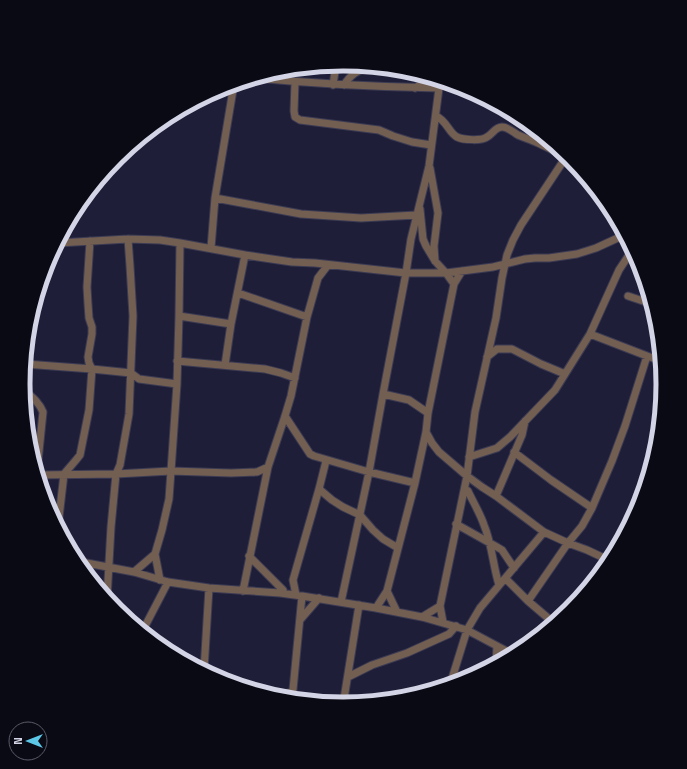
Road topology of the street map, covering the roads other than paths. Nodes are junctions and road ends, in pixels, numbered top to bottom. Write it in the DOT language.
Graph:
graph roads {
  1 [pos="335,71"];
  2 [pos="357,72"];
  3 [pos="272,80"];
  4 [pos="295,82"];
  5 [pos="425,82"];
  6 [pos="333,85"];
  7 [pos="344,85"];
  8 [pos="415,88"];
  9 [pos="439,88"];
  10 [pos="233,92"];
  11 [pos="436,116"];
  12 [pos="431,145"];
  13 [pos="548,148"];
  14 [pos="565,163"];
  15 [pos="429,166"];
  16 [pos="215,198"];
  17 [pos="419,207"];
  18 [pos="417,215"];
  19 [pos="620,237"];
  20 [pos="128,239"];
  21 [pos="90,241"];
  22 [pos="64,242"];
  23 [pos="180,243"];
  24 [pos="211,248"];
  25 [pos="246,255"];
  26 [pos="629,255"];
  27 [pos="435,261"];
  28 [pos="315,263"];
  29 [pos="505,264"];
  30 [pos="328,265"];
  31 [pos="493,267"];
  32 [pos="462,271"];
  33 [pos="406,273"];
  34 [pos="446,273"];
  35 [pos="318,278"];
  36 [pos="502,278"];
  37 [pos="454,284"];
  38 [pos="238,293"];
  39 [pos="628,296"];
  40 [pos="646,302"];
  41 [pos="179,316"];
  42 [pos="307,317"];
  43 [pos="231,324"];
  44 [pos="590,334"];
  45 [pos="647,356"];
  46 [pos="487,357"];
  47 [pos="655,359"];
  48 [pos="177,361"];
  49 [pos="31,364"];
  50 [pos="225,365"];
  51 [pos="92,369"];
  52 [pos="131,373"];
  53 [pos="566,374"];
  54 [pos="295,378"];
  55 [pos="177,384"];
  56 [pos="383,394"];
  57 [pos="31,396"];
  58 [pos="428,413"];
  59 [pos="285,416"];
  60 [pos="525,421"];
  61 [pos="426,432"];
  62 [pos="514,452"];
  63 [pos="38,454"];
  64 [pos="469,457"];
  65 [pos="326,461"];
  66 [pos="268,467"];
  67 [pos="171,472"];
  68 [pos="257,472"];
  69 [pos="369,472"];
  70 [pos="64,474"];
  71 [pos="116,474"];
  72 [pos="44,475"];
  73 [pos="467,476"];
  74 [pos="266,479"];
  75 [pos="415,483"];
  76 [pos="482,487"];
  77 [pos="319,489"];
  78 [pos="466,491"];
  79 [pos="496,496"];
  80 [pos="592,508"];
  81 [pos="360,515"];
  82 [pos="59,516"];
  83 [pos="456,524"];
  84 [pos="544,532"];
  85 [pos="489,542"];
  86 [pos="568,543"];
  87 [pos="398,548"];
  88 [pos="155,554"];
  89 [pos="249,556"];
  90 [pos="604,559"];
  91 [pos="86,563"];
  92 [pos="109,567"];
  93 [pos="514,568"];
  94 [pos="134,572"];
  95 [pos="506,579"];
  96 [pos="293,580"];
  97 [pos="164,581"];
  98 [pos="499,585"];
  99 [pos="208,588"];
  100 [pos="108,590"];
  101 [pos="243,591"];
  102 [pos="388,591"];
  103 [pos="282,592"];
  104 [pos="299,596"];
  105 [pos="319,598"];
  106 [pos="528,601"];
  107 [pos="342,602"];
  108 [pos="359,605"];
  109 [pos="440,606"];
  110 [pos="376,608"];
  111 [pos="397,612"];
  112 [pos="422,618"];
  113 [pos="300,620"];
  114 [pos="550,620"];
  115 [pos="443,622"];
  116 [pos="145,626"];
  117 [pos="456,626"];
  118 [pos="467,630"];
  119 [pos="497,646"];
  120 [pos="507,651"];
  121 [pos="496,658"];
  122 [pos="201,664"];
  123 [pos="348,677"];
  124 [pos="452,678"];
  125 [pos="293,694"];
  126 [pos="344,698"];
  1 -- 6 [label="street"];
  2 -- 7 [label="street"];
  3 -- 4 [label="street"];
  4 -- 6 [label="street"];
  4 -- 12 [label="street"];
  5 -- 8 [label="street"];
  6 -- 7 [label="street"];
  7 -- 8 [label="street"];
  8 -- 9 [label="street"];
  9 -- 11 [label="street"];
  10 -- 16 [label="street"];
  11 -- 12 [label="street"];
  11 -- 13 [label="street"];
  12 -- 15 [label="street"];
  14 -- 29 [label="street"];
  15 -- 17 [label="street"];
  15 -- 27 [label="street"];
  16 -- 18 [label="street"];
  16 -- 24 [label="street"];
  17 -- 18 [label="street"];
  17 -- 27 [label="street"];
  18 -- 33 [label="street"];
  19 -- 29 [label="street"];
  20 -- 21 [label="street"];
  20 -- 23 [label="street"];
  20 -- 52 [label="street"];
  21 -- 22 [label="street"];
  21 -- 51 [label="street"];
  23 -- 24 [label="street"];
  23 -- 41 [label="street"];
  24 -- 25 [label="street"];
  25 -- 28 [label="street"];
  25 -- 38 [label="street"];
  26 -- 44 [label="street"];
  27 -- 34 [label="street"];
  28 -- 30 [label="street"];
  28 -- 35 [label="street"];
  29 -- 31 [label="street"];
  29 -- 36 [label="street"];
  30 -- 33 [label="street"];
  30 -- 35 [label="street"];
  31 -- 32 [label="street"];
  31 -- 36 [label="street"];
  32 -- 34 [label="street"];
  32 -- 37 [label="street"];
  33 -- 34 [label="street"];
  33 -- 56 [label="street"];
  34 -- 37 [label="street"];
  35 -- 42 [label="street"];
  36 -- 46 [label="street"];
  37 -- 58 [label="street"];
  38 -- 42 [label="street"];
  38 -- 43 [label="street"];
  39 -- 40 [label="street"];
  41 -- 43 [label="street"];
  41 -- 48 [label="street"];
  42 -- 54 [label="street"];
  43 -- 50 [label="street"];
  44 -- 45 [label="street"];
  44 -- 53 [label="street"];
  45 -- 47 [label="street"];
  45 -- 80 [label="street"];
  46 -- 53 [label="street"];
  46 -- 64 [label="street"];
  48 -- 50 [label="street"];
  48 -- 55 [label="street"];
  49 -- 51 [label="street"];
  50 -- 54 [label="street"];
  51 -- 52 [label="street"];
  51 -- 70 [label="street"];
  52 -- 55 [label="street"];
  52 -- 71 [label="street"];
  53 -- 60 [label="street"];
  54 -- 59 [label="street"];
  55 -- 67 [label="street"];
  56 -- 58 [label="street"];
  56 -- 69 [label="street"];
  57 -- 63 [label="street"];
  58 -- 61 [label="street"];
  59 -- 65 [label="street"];
  59 -- 66 [label="street"];
  60 -- 62 [label="street"];
  60 -- 64 [label="street"];
  61 -- 73 [label="street"];
  61 -- 75 [label="street"];
  62 -- 79 [label="street"];
  62 -- 80 [label="street"];
  64 -- 73 [label="street"];
  65 -- 69 [label="street"];
  65 -- 77 [label="street"];
  66 -- 68 [label="street"];
  66 -- 74 [label="street"];
  67 -- 68 [label="street"];
  67 -- 71 [label="street"];
  67 -- 88 [label="street"];
  68 -- 74 [label="street"];
  69 -- 75 [label="street"];
  69 -- 81 [label="street"];
  70 -- 71 [label="street"];
  70 -- 72 [label="street"];
  70 -- 82 [label="street"];
  71 -- 92 [label="street"];
  73 -- 76 [label="street"];
  73 -- 78 [label="street"];
  74 -- 89 [label="street"];
  75 -- 87 [label="street"];
  76 -- 78 [label="street"];
  76 -- 79 [label="street"];
  77 -- 81 [label="street"];
  77 -- 96 [label="street"];
  78 -- 83 [label="street"];
  78 -- 85 [label="street"];
  79 -- 84 [label="street"];
  80 -- 86 [label="street"];
  81 -- 87 [label="street"];
  81 -- 107 [label="street"];
  83 -- 85 [label="street"];
  83 -- 109 [label="street"];
  84 -- 86 [label="street"];
  84 -- 93 [label="street"];
  85 -- 93 [label="street"];
  85 -- 98 [label="street"];
  86 -- 90 [label="street"];
  86 -- 106 [label="street"];
  87 -- 102 [label="street"];
  88 -- 94 [label="street"];
  88 -- 97 [label="street"];
  89 -- 101 [label="street"];
  89 -- 103 [label="street"];
  91 -- 92 [label="street"];
  92 -- 94 [label="street"];
  92 -- 100 [label="street"];
  93 -- 95 [label="street"];
  94 -- 97 [label="street"];
  95 -- 98 [label="street"];
  95 -- 106 [label="street"];
  96 -- 103 [label="street"];
  96 -- 104 [label="street"];
  97 -- 99 [label="street"];
  97 -- 116 [label="street"];
  98 -- 118 [label="street"];
  99 -- 101 [label="street"];
  99 -- 122 [label="street"];
  101 -- 103 [label="street"];
  102 -- 110 [label="street"];
  102 -- 111 [label="street"];
  103 -- 104 [label="street"];
  104 -- 105 [label="street"];
  104 -- 113 [label="street"];
  105 -- 107 [label="street"];
  105 -- 113 [label="street"];
  106 -- 114 [label="street"];
  107 -- 108 [label="street"];
  108 -- 110 [label="street"];
  108 -- 123 [label="street"];
  109 -- 112 [label="street"];
  109 -- 115 [label="street"];
  110 -- 111 [label="street"];
  111 -- 112 [label="street"];
  112 -- 115 [label="street"];
  113 -- 125 [label="street"];
  115 -- 117 [label="street"];
  117 -- 118 [label="street"];
  117 -- 123 [label="street"];
  118 -- 119 [label="street"];
  118 -- 124 [label="street"];
  119 -- 120 [label="street"];
  119 -- 121 [label="street"];
  123 -- 126 [label="street"];
}
